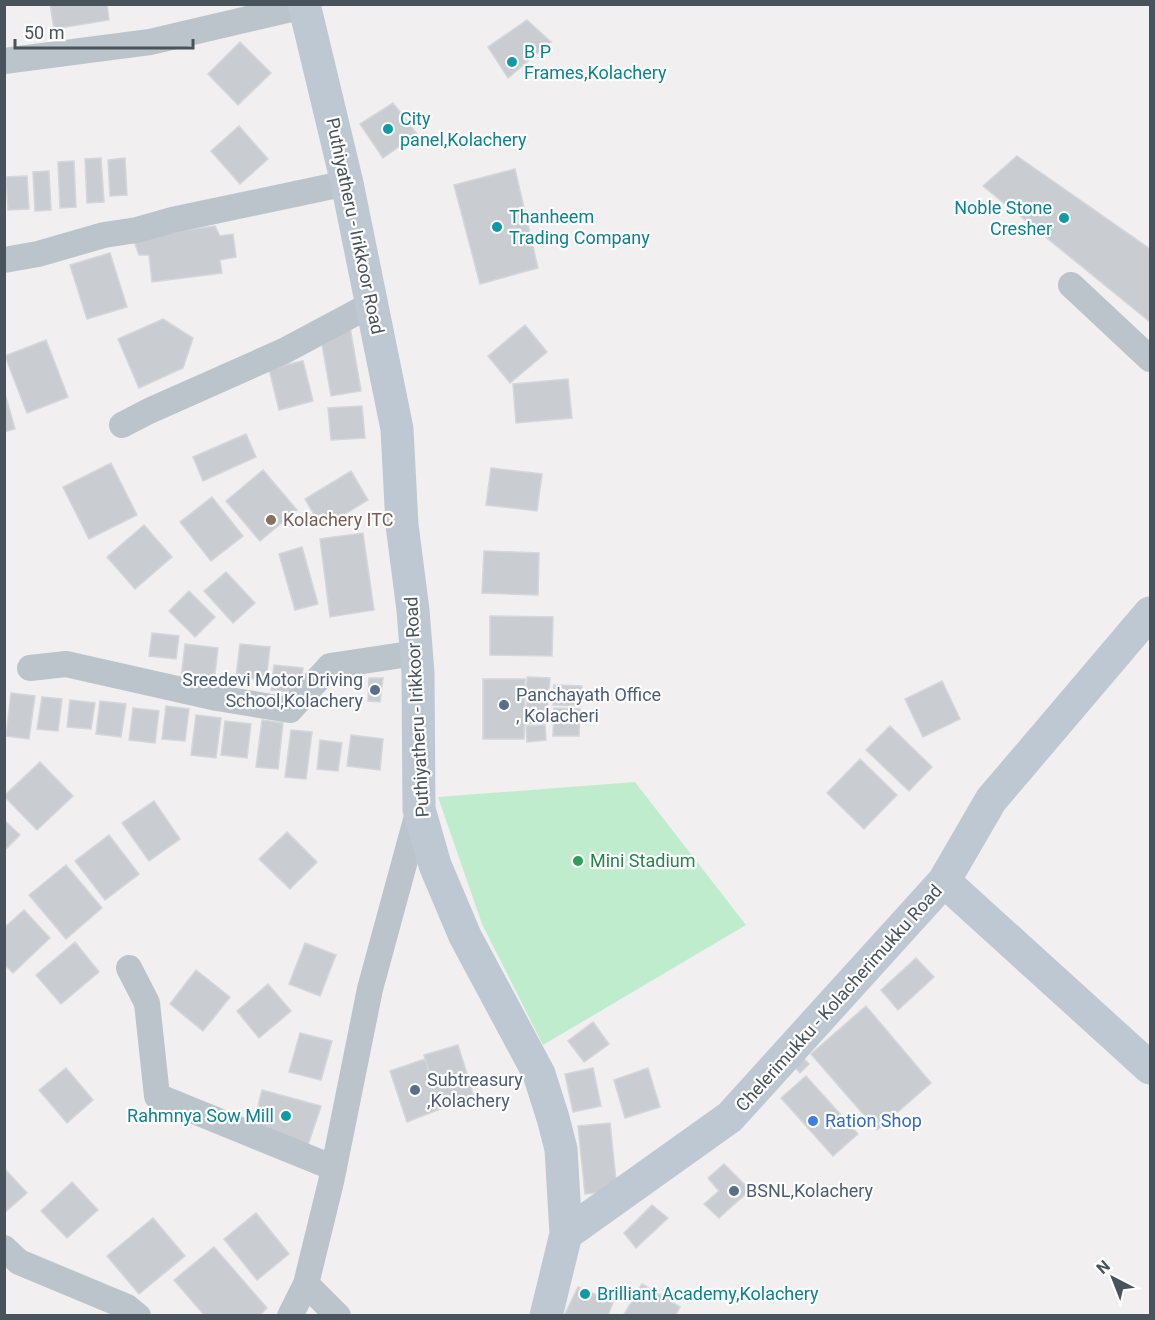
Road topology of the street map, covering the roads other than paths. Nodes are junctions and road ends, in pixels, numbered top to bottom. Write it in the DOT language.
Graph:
graph roads {
  1 [pos="304,5"];
  2 [pos="4,62"];
  3 [pos="346,183"];
  4 [pos="4,260"];
  5 [pos="1071,285"];
  6 [pos="372,304"];
  7 [pos="1150,359"];
  8 [pos="122,425"];
  9 [pos="1150,614"];
  10 [pos="417,653"];
  11 [pos="30,668"];
  12 [pos="419,809"];
  13 [pos="944,881"];
  14 [pos="129,968"];
  15 [pos="1150,1068"];
  16 [pos="334,1168"];
  17 [pos="566,1234"];
  18 [pos="4,1248"];
  19 [pos="306,1284"];
  20 [pos="138,1316"];
  21 [pos="290,1316"];
  22 [pos="338,1316"];
  23 [pos="546,1316"];
  1 -- 2 [label="street"];
  1 -- 3 [label="main road, Puthiyatheru - Irikkoor Road"];
  3 -- 4 [label="street"];
  3 -- 6 [label="main road, Puthiyatheru - Irikkoor Road"];
  5 -- 7 [label="street"];
  6 -- 8 [label="street"];
  6 -- 10 [label="main road, Puthiyatheru - Irikkoor Road"];
  9 -- 13 [label="main road"];
  10 -- 11 [label="street"];
  10 -- 12 [label="main road, Puthiyatheru - Irikkoor Road"];
  12 -- 16 [label="street"];
  12 -- 17 [label="main road, Puthiyatheru - Irikkoor Road"];
  13 -- 15 [label="main road, Chelerimukku - Kolacherimukku Road"];
  13 -- 17 [label="main road, Chelerimukku - Kolacherimukku Road"];
  14 -- 16 [label="street"];
  16 -- 19 [label="street"];
  17 -- 23 [label="main road, Puthiyatheru - Irikkoor Road"];
  18 -- 20 [label="street"];
  19 -- 21 [label="street"];
  19 -- 22 [label="street"];
}
